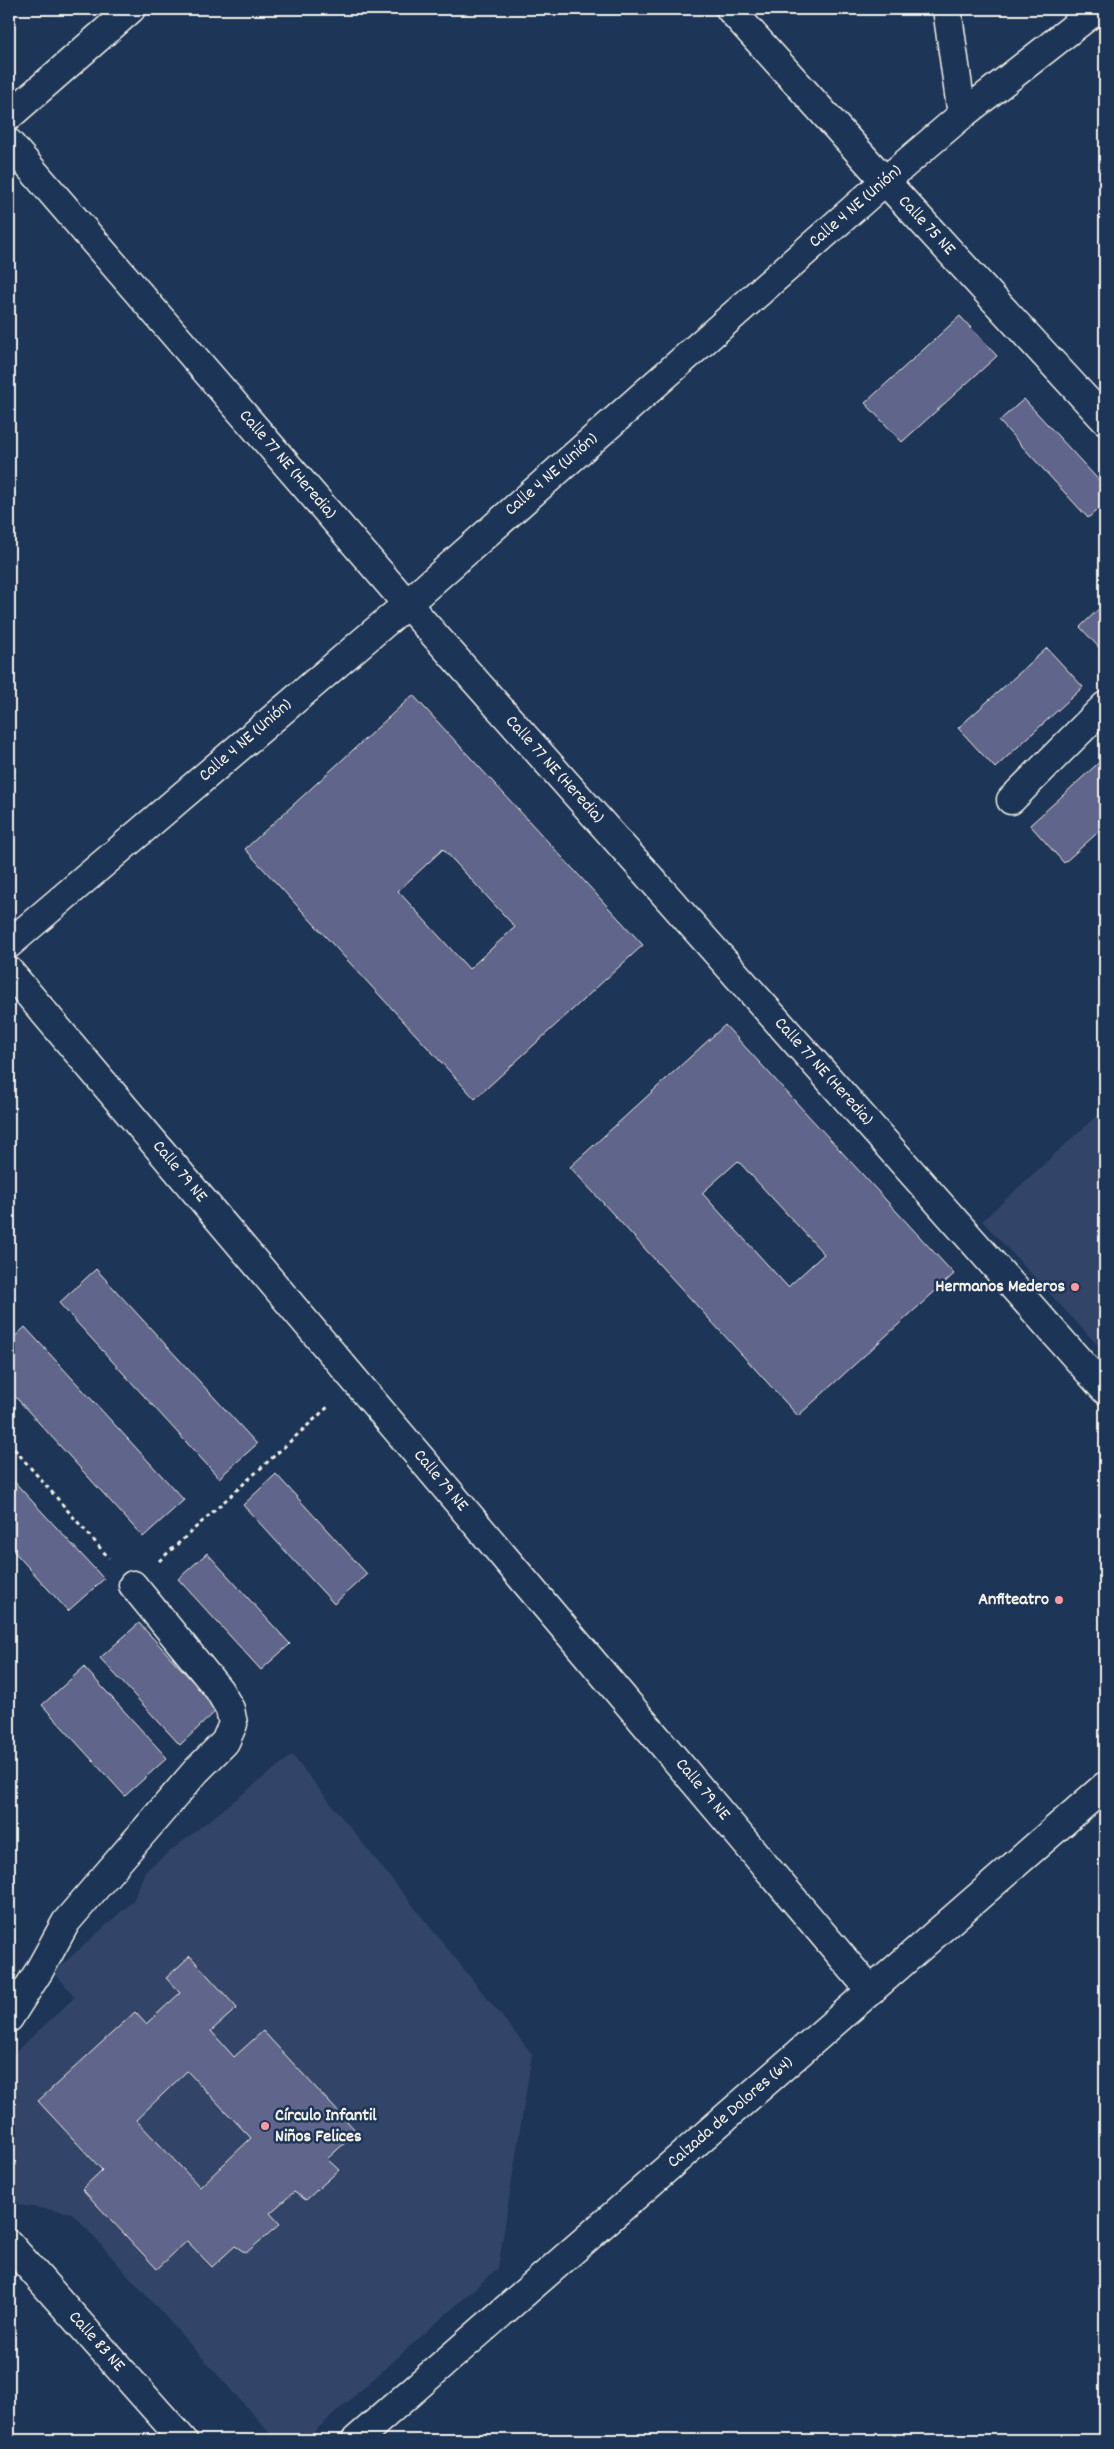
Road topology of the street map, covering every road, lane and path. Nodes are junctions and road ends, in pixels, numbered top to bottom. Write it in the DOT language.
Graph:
graph roads {
  1 [pos="131,9"];
  2 [pos="730,9"];
  3 [pos="947,9"];
  4 [pos="1097,9"];
  5 [pos="9,116"];
  6 [pos="962,116"];
  7 [pos="9,143"];
  8 [pos="885,181"];
  9 [pos="1105,420"];
  10 [pos="407,604"];
  11 [pos="1105,706"];
  12 [pos="1011,800"];
  13 [pos="9,944"];
  14 [pos="9,971"];
  15 [pos="356,1381"];
  16 [pos="1105,1390"];
  17 [pos="9,1442"];
  18 [pos="133,1585"];
  19 [pos="1105,1786"];
  20 [pos="871,1991"];
  21 [pos="9,2018"];
  22 [pos="9,2244"];
  23 [pos="183,2440"];
  24 [pos="356,2440"];
  1 -- 5 [label="street"];
  2 -- 8 [label="street, Calle 75 NE"];
  3 -- 6 [label="street"];
  4 -- 6 [label="street, Calle 4 NE (Unión)"];
  6 -- 8 [label="street, Calle 4 NE (Unión)"];
  7 -- 10 [label="street, Calle 77 NE (Heredia)"];
  8 -- 9 [label="street, Calle 75 NE"];
  8 -- 10 [label="street, Calle 4 NE (Unión)"];
  10 -- 13 [label="street, Calle 4 NE (Unión)"];
  10 -- 16 [label="street, Calle 77 NE (Heredia)"];
  11 -- 12 [label="street"];
  14 -- 15 [label="street, Calle 79 NE"];
  15 -- 18 [label="path"];
  15 -- 20 [label="street, Calle 79 NE"];
  17 -- 18 [label="path"];
  18 -- 21 [label="street"];
  19 -- 20 [label="street, Calzada de Dolores (64)"];
  20 -- 24 [label="street, Calzada de Dolores (64)"];
  22 -- 23 [label="street, Calle 83 NE"];
}
